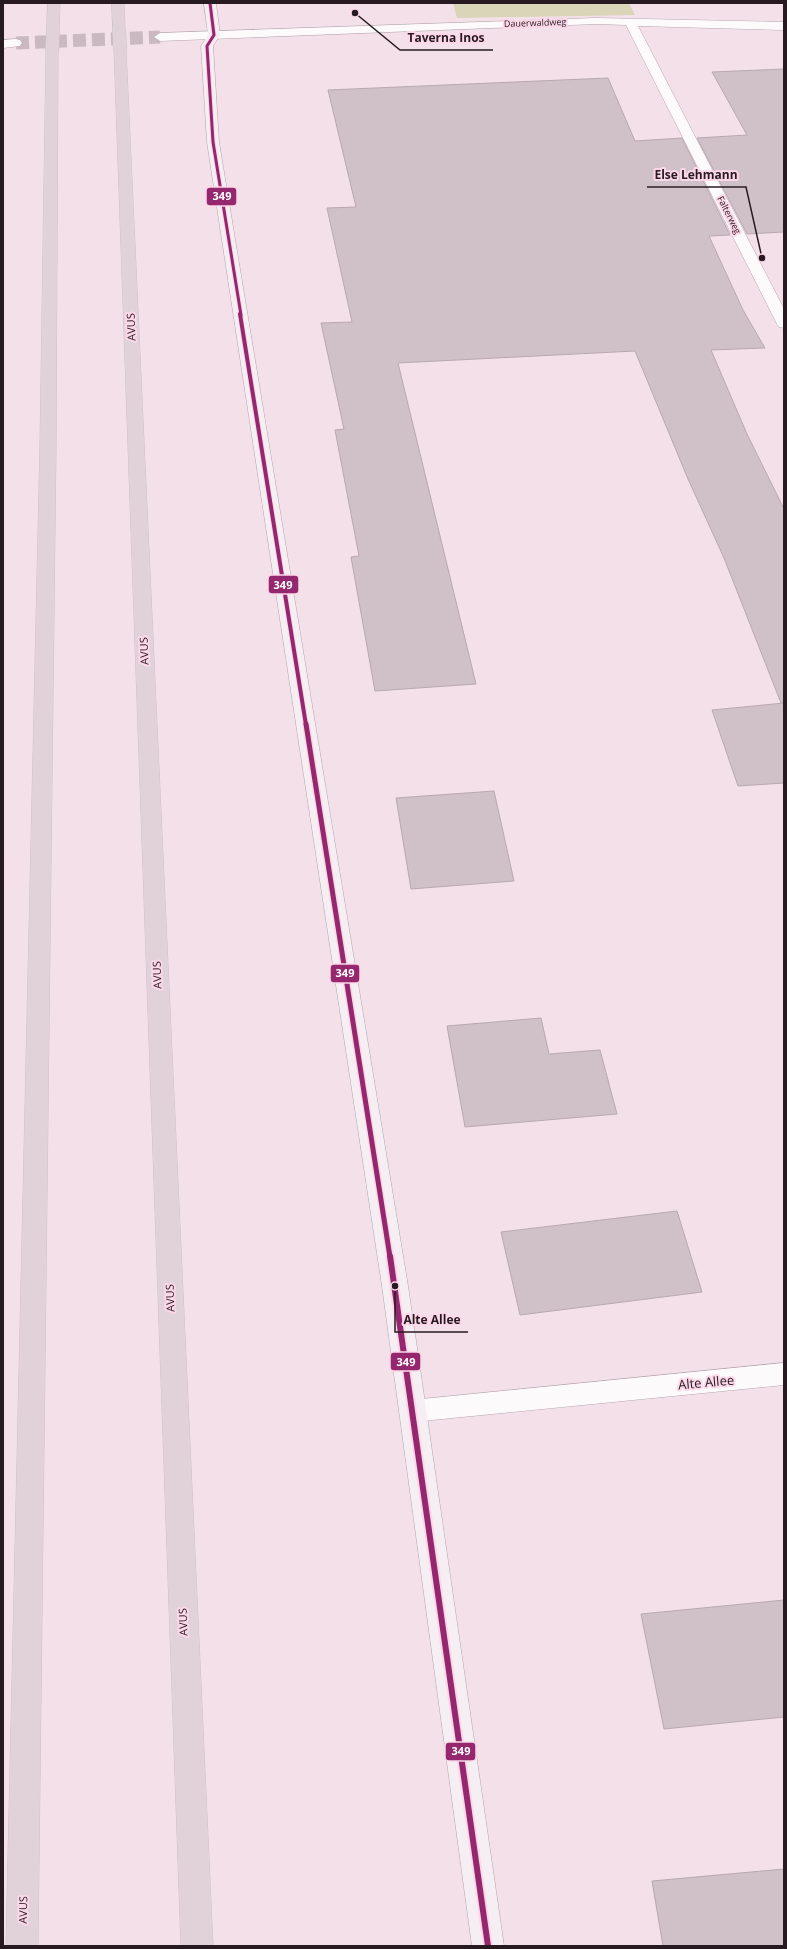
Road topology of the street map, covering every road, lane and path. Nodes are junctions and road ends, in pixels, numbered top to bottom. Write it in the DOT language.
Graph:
graph roads {
  1 [pos="54,3"];
  2 [pos="118,3"];
  3 [pos="210,3"];
  4 [pos="630,21"];
  5 [pos="784,26"];
  6 [pos="214,35"];
  7 [pos="160,37"];
  8 [pos="16,43"];
  9 [pos="3,44"];
  10 [pos="784,324"];
  11 [pos="784,1374"];
  12 [pos="412,1410"];
  13 [pos="22,1946"];
  14 [pos="197,1946"];
  15 [pos="488,1946"];
  1 -- 13 [label="highway, AVUS, bridge"];
  2 -- 14 [label="highway, AVUS"];
  3 -- 6 [label="street"];
  4 -- 5 [label="street, Dauerwaldweg"];
  4 -- 6 [label="street, Dauerwaldweg"];
  4 -- 10 [label="street, Falterweg"];
  6 -- 7 [label="street, Dauerwaldweg"];
  6 -- 12 [label="street"];
  8 -- 9 [label="street"];
  11 -- 12 [label="street, Alte Allee"];
  12 -- 15 [label="street"];
}
